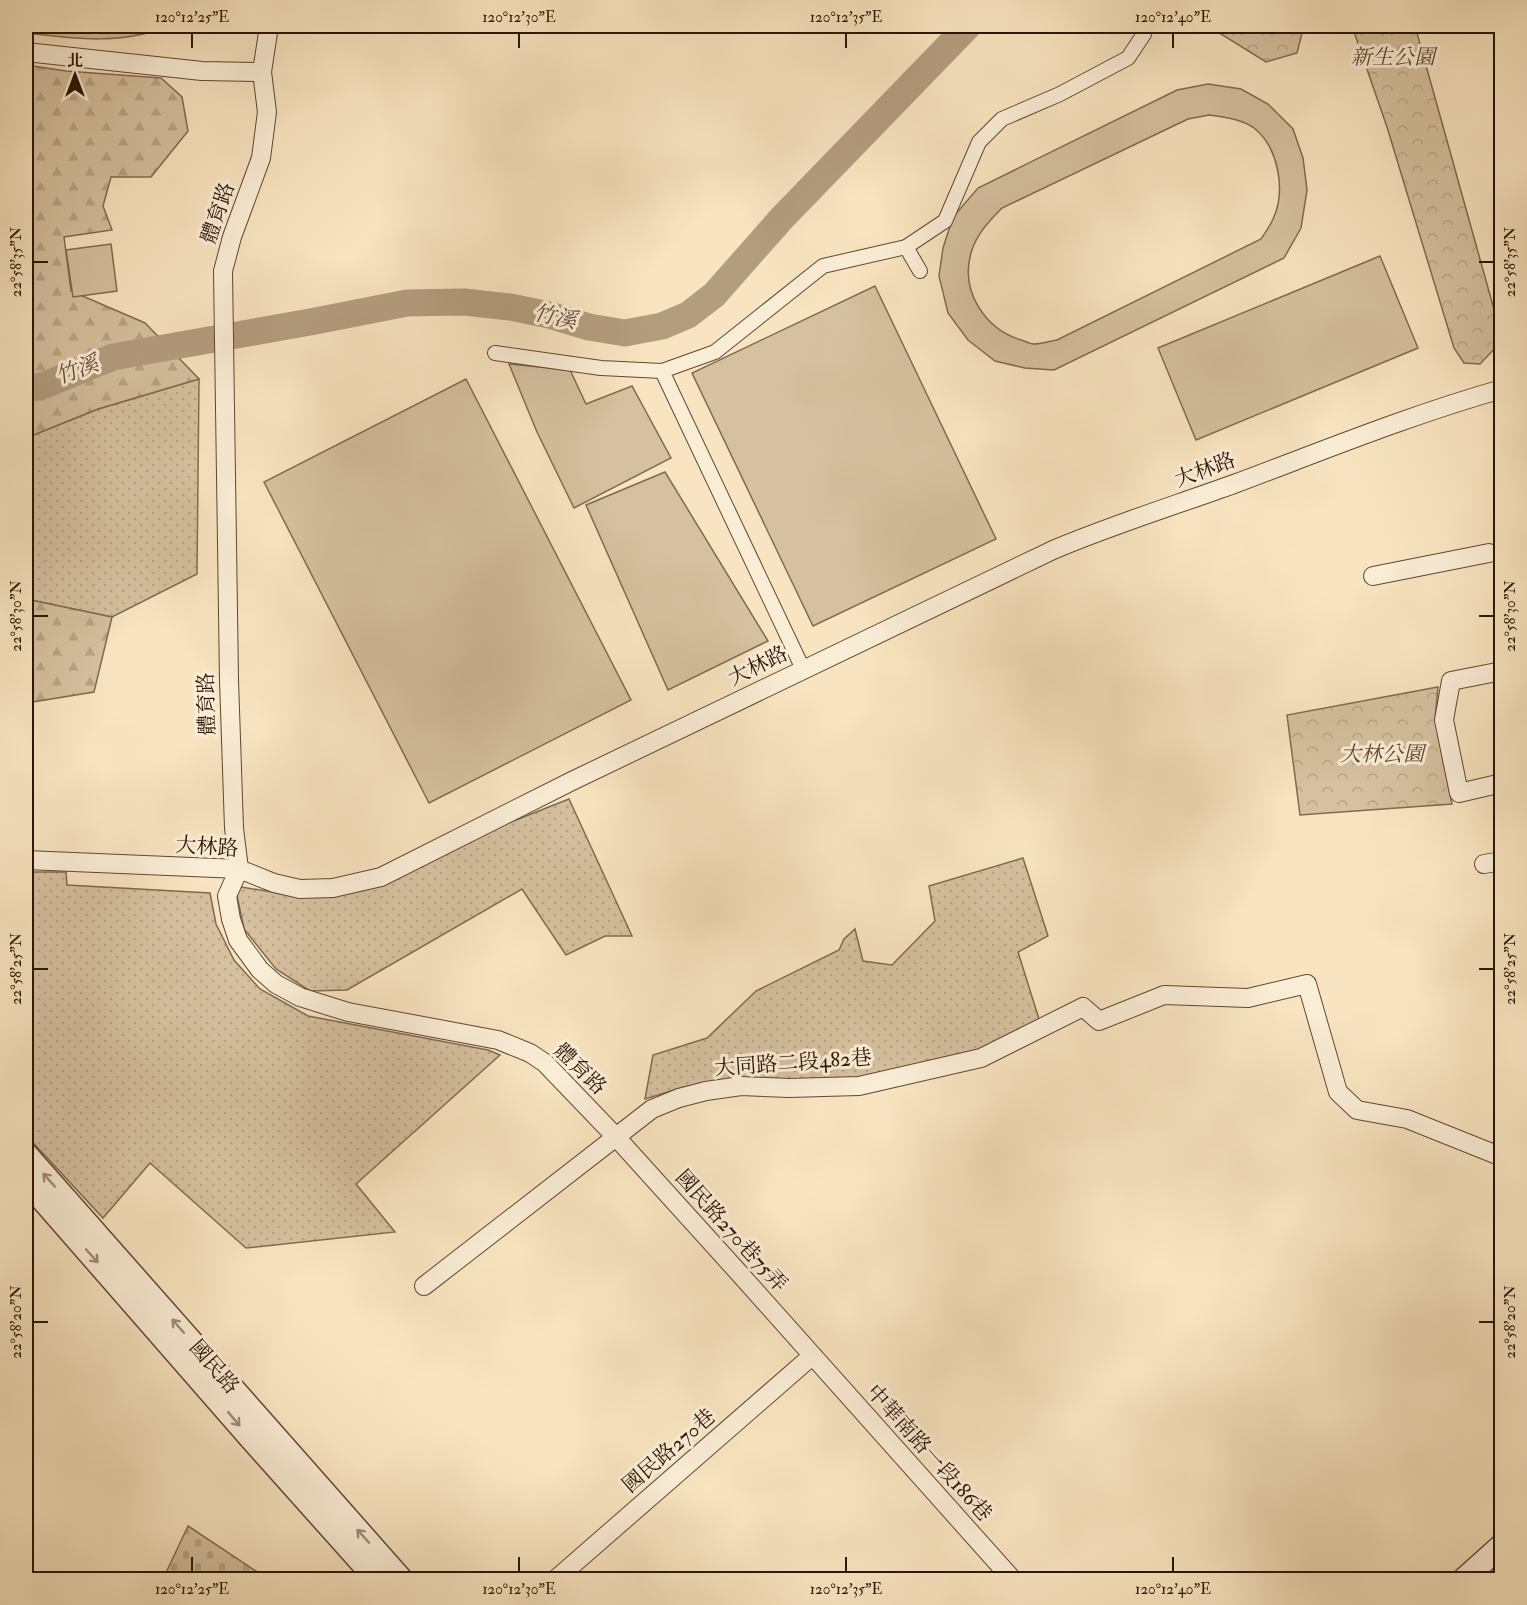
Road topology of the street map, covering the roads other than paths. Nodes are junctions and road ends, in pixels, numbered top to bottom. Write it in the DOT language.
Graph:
graph roads {
  1 [pos="269,26"];
  2 [pos="1144,26"];
  3 [pos="26,52"];
  4 [pos="262,72"];
  5 [pos="906,247"];
  6 [pos="920,271"];
  7 [pos="495,353"];
  8 [pos="662,371"];
  9 [pos="1502,389"];
  10 [pos="1489,553"];
  11 [pos="1373,576"];
  12 [pos="803,669"];
  13 [pos="1502,671"];
  14 [pos="1502,783"];
  15 [pos="26,860"];
  16 [pos="239,868"];
  17 [pos="616,1137"];
  18 [pos="26,1154"];
  19 [pos="1502,1157"];
  20 [pos="26,1181"];
  21 [pos="424,1286"];
  22 [pos="812,1356"];
  23 [pos="1502,1545"];
  24 [pos="377,1580"];
  25 [pos="402,1580"];
  26 [pos="555,1580"];
  27 [pos="1012,1580"];
  28 [pos="1463,1580"];
  1 -- 4 [label="street, 體育路"];
  2 -- 5 [label="street"];
  3 -- 4 [label="street"];
  4 -- 16 [label="street, 體育路"];
  5 -- 6 [label="street"];
  5 -- 8 [label="street"];
  7 -- 8 [label="street"];
  8 -- 12 [label="street"];
  9 -- 12 [label="street, 大林路"];
  10 -- 11 [label="street"];
  12 -- 16 [label="street, 大林路"];
  13 -- 14 [label="street"];
  15 -- 16 [label="street, 大林路"];
  16 -- 17 [label="street, 體育路"];
  17 -- 19 [label="street, 大同路二段482巷"];
  17 -- 21 [label="street, 大同路二段482巷"];
  17 -- 22 [label="street, 國民路270巷75弄"];
  25 -- 18 [label="street, 國民路, one-way"];
  20 -- 24 [label="street, 國民路, one-way"];
  22 -- 26 [label="street, 國民路270巷"];
  22 -- 27 [label="street, 中華南路一段186巷"];
  23 -- 28 [label="street"];
}
